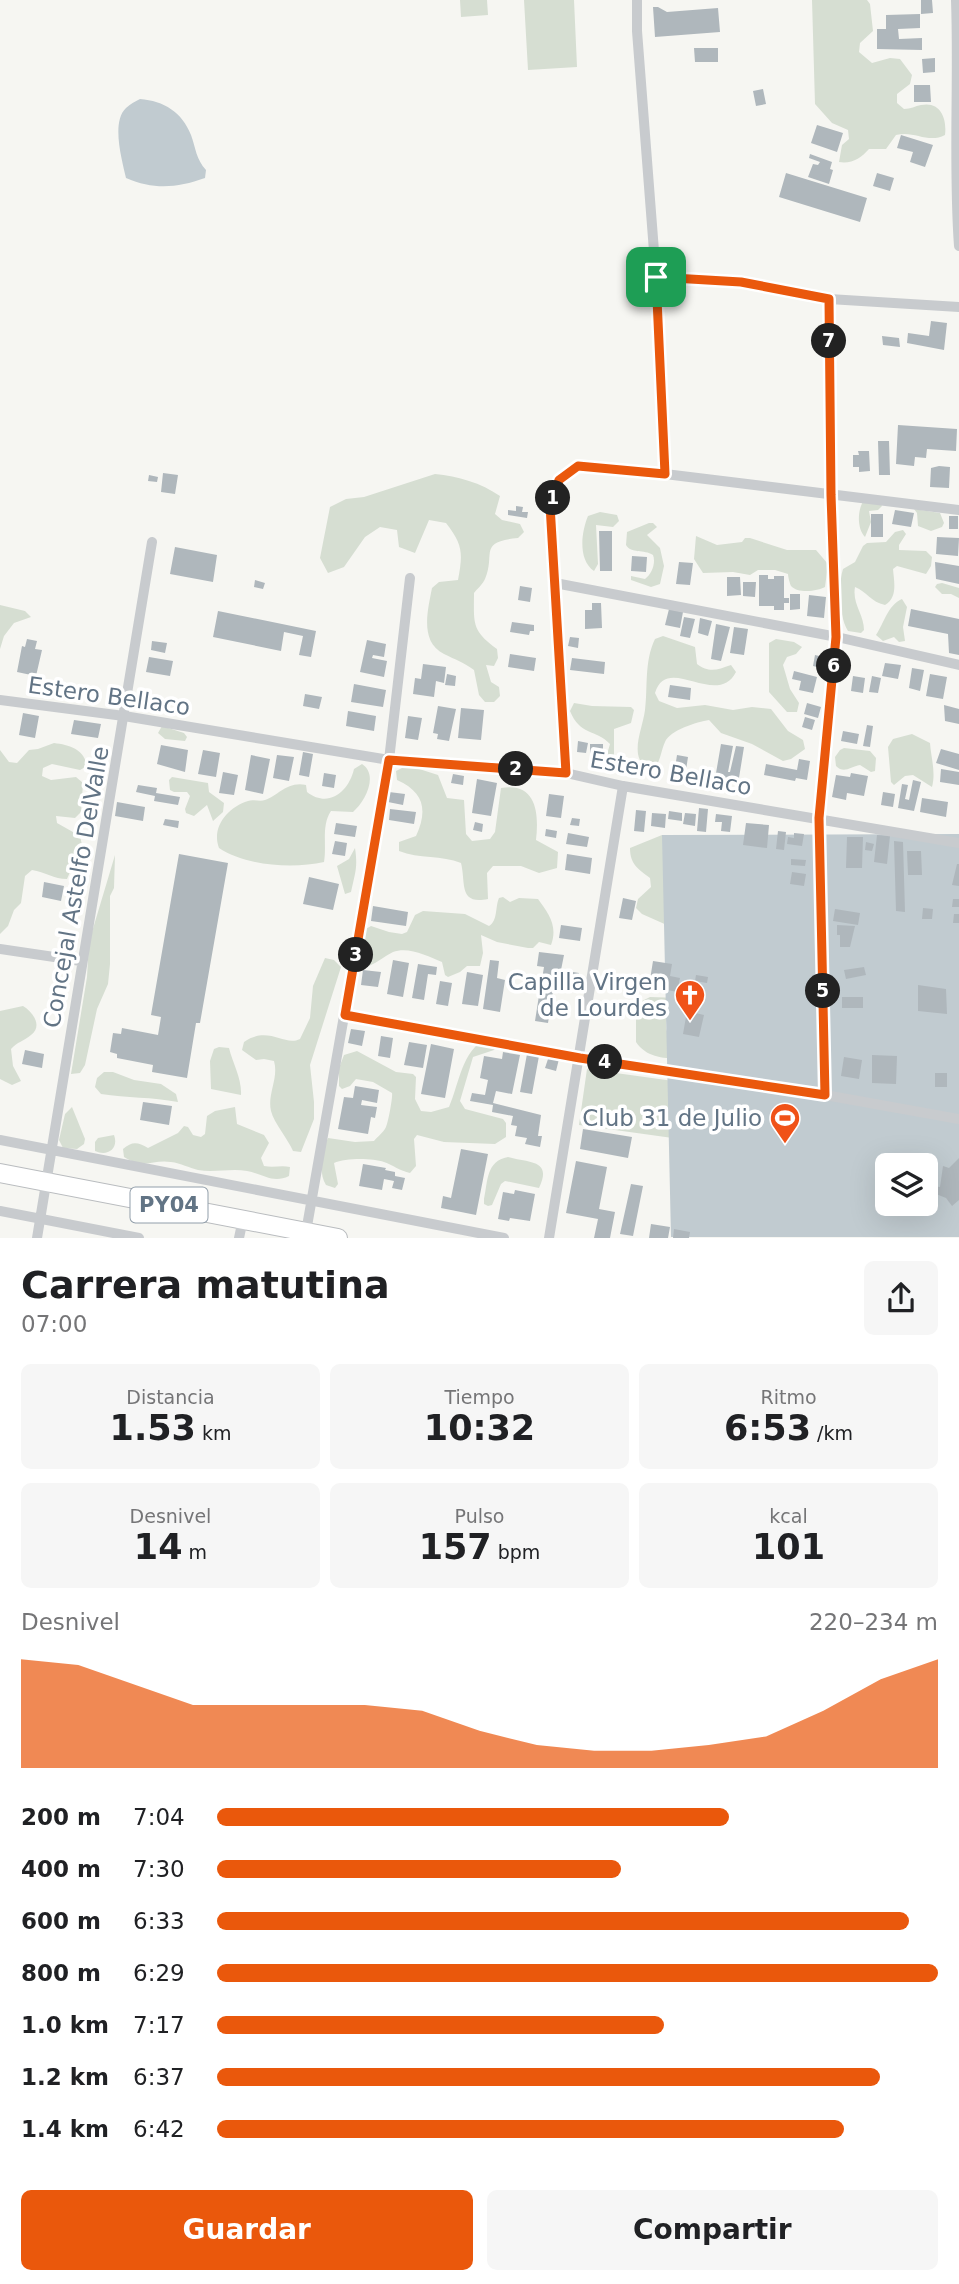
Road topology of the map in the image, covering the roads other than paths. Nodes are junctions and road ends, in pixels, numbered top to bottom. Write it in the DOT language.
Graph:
graph roads {
  1 [pos="638,0"];
  2 [pos="956,0"];
  3 [pos="959,246"];
  4 [pos="656,277"];
  5 [pos="829,299"];
  6 [pos="959,307"];
  7 [pos="665,474"];
  8 [pos="831,495"];
  9 [pos="959,510"];
  10 [pos="152,542"];
  11 [pos="410,578"];
  12 [pos="555,583"];
  13 [pos="836,637"];
  14 [pos="959,665"];
  15 [pos="0,700"];
  16 [pos="124,716"];
  17 [pos="389,760"];
  18 [pos="566,773"];
  19 [pos="623,786"];
  20 [pos="819,818"];
  21 [pos="959,843"];
  22 [pos="0,949"];
  23 [pos="81,961"];
  24 [pos="345,1015"];
  25 [pos="580,1058"];
  26 [pos="825,1095"];
  27 [pos="959,1119"];
  28 [pos="0,1140"];
  29 [pos="51,1150"];
  30 [pos="0,1173"];
  31 [pos="47,1182"];
  32 [pos="312,1201"];
  33 [pos="0,1211"];
  34 [pos="41,1218"];
  35 [pos="243,1219"];
  36 [pos="306,1232"];
  37 [pos="37,1237"];
  38 [pos="139,1237"];
  39 [pos="239,1237"];
  40 [pos="338,1237"];
  41 [pos="504,1237"];
  42 [pos="550,1237"];
  1 -- 4 [label="street"];
  2 -- 3 [label="street"];
  4 -- 5 [label="street"];
  4 -- 7 [label="street"];
  5 -- 6 [label="street"];
  5 -- 8 [label="street"];
  7 -- 8 [label="street"];
  7 -- 12 [label="street"];
  8 -- 9 [label="street"];
  8 -- 13 [label="street"];
  10 -- 16 [label="street, Concejal Astelfo DelValle"];
  11 -- 17 [label="street"];
  12 -- 13 [label="street"];
  12 -- 18 [label="street"];
  13 -- 14 [label="street"];
  13 -- 20 [label="street"];
  15 -- 16 [label="street, Estero Bellaco"];
  16 -- 17 [label="street, Estero Bellaco"];
  16 -- 23 [label="street, Concejal Astelfo DelValle"];
  17 -- 18 [label="street, Estero Bellaco"];
  17 -- 24 [label="street"];
  18 -- 19 [label="street, Estero Bellaco"];
  19 -- 20 [label="street, Estero Bellaco"];
  19 -- 25 [label="street"];
  20 -- 21 [label="street, Estero Bellaco"];
  20 -- 26 [label="street"];
  22 -- 23 [label="street"];
  23 -- 29 [label="street, Concejal Astelfo DelValle"];
  24 -- 25 [label="street"];
  24 -- 32 [label="street"];
  25 -- 26 [label="street"];
  25 -- 42 [label="street"];
  26 -- 27 [label="street"];
  28 -- 29 [label="street"];
  29 -- 31 [label="street, Concejal Astelfo DelValle"];
  29 -- 32 [label="street"];
  30 -- 31 [label="highway, PY04"];
  31 -- 34 [label="street, Concejal Astelfo DelValle"];
  31 -- 35 [label="highway, PY04"];
  32 -- 36 [label="street"];
  32 -- 41 [label="street"];
  33 -- 34 [label="street"];
  34 -- 37 [label="street, Concejal Astelfo DelValle"];
  34 -- 38 [label="street"];
  35 -- 36 [label="highway, PY04"];
  35 -- 39 [label="street"];
  36 -- 40 [label="highway, PY04"];
}
